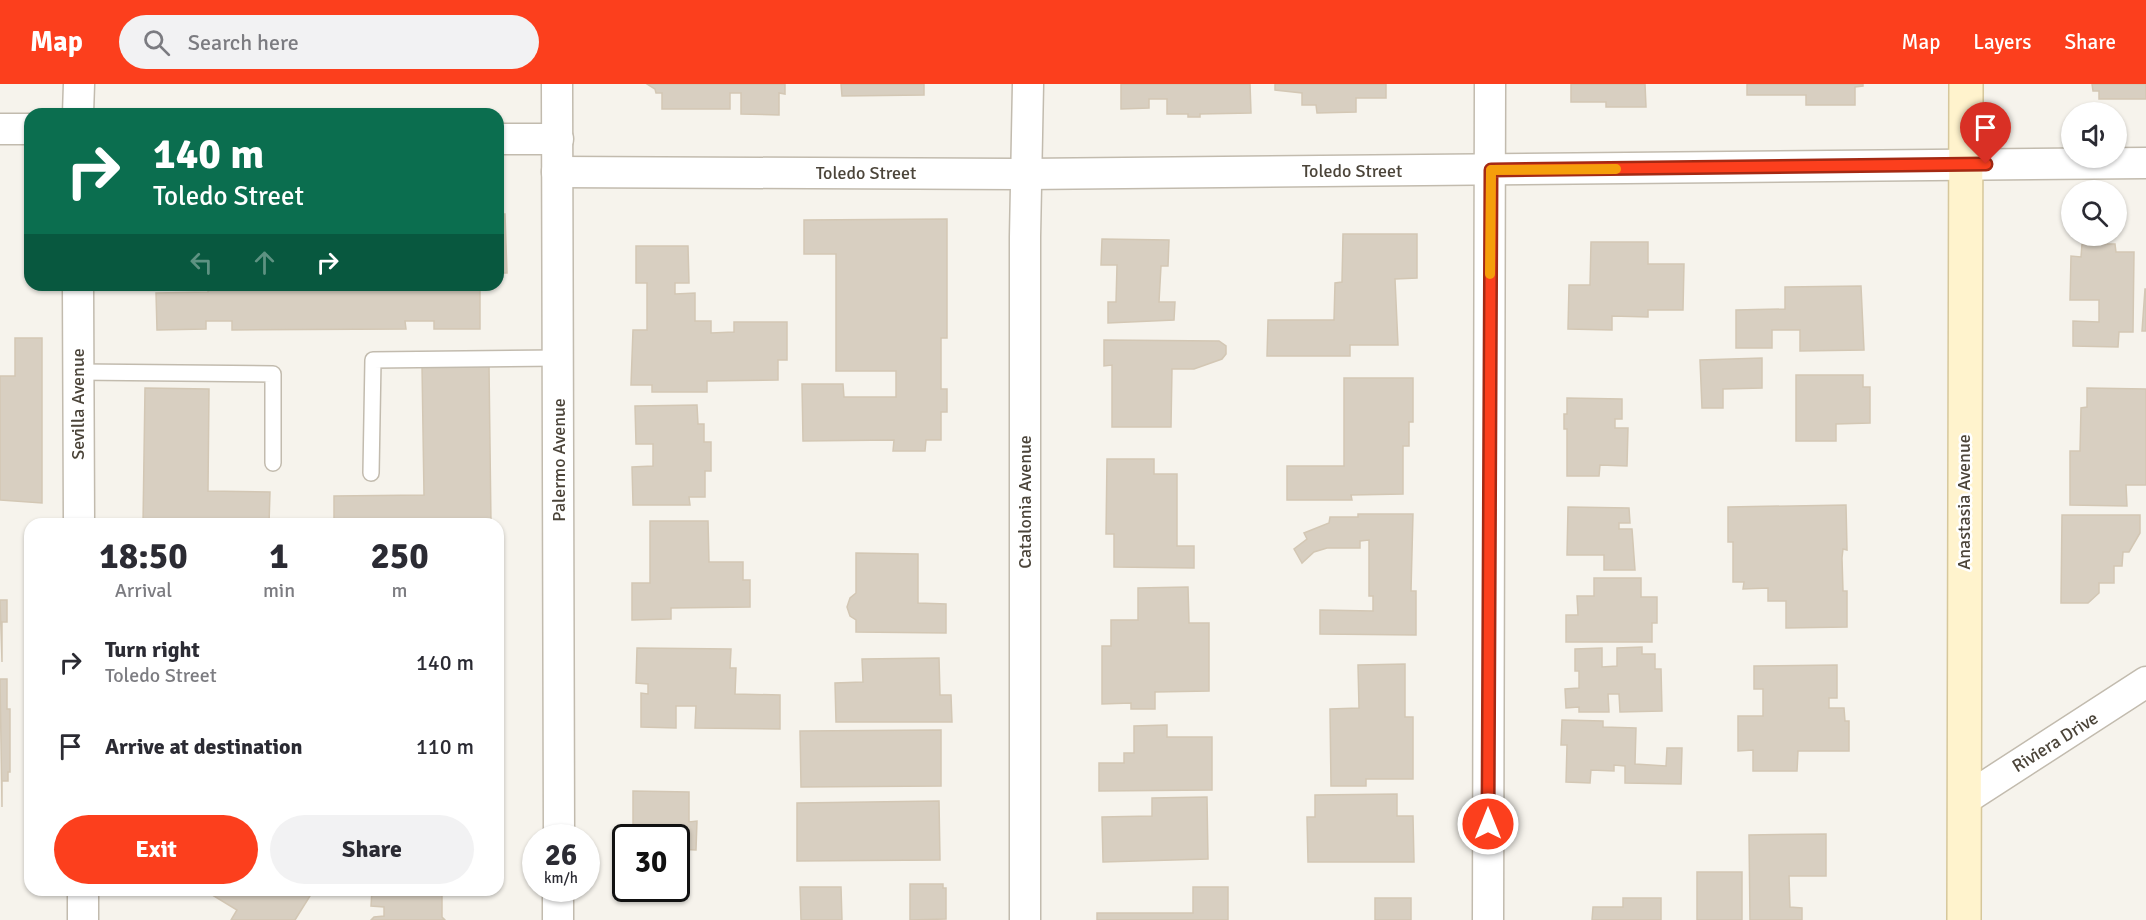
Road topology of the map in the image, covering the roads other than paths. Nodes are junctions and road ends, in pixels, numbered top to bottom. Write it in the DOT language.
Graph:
graph roads {
  1 [pos="80,84"];
  2 [pos="557,84"];
  3 [pos="1028,84"];
  4 [pos="1490,84"];
  5 [pos="1966,84"];
  6 [pos="78,108"];
  7 [pos="0,129"];
  8 [pos="24,129"];
  9 [pos="504,139"];
  10 [pos="558,139"];
  11 [pos="2146,164"];
  12 [pos="1966,165"];
  13 [pos="1491,170"];
  14 [pos="558,172"];
  15 [pos="1026,174"];
  16 [pos="78,291"];
  17 [pos="559,358"];
  18 [pos="78,372"];
  19 [pos="273,463"];
  20 [pos="371,473"];
  21 [pos="79,518"];
  22 [pos="2146,682"];
  23 [pos="1964,800"];
  24 [pos="559,824"];
  25 [pos="83,896"];
  26 [pos="558,902"];
  27 [pos="83,920"];
  28 [pos="558,920"];
  29 [pos="1025,920"];
  30 [pos="1488,920"];
  31 [pos="1964,920"];
  1 -- 6 [label="street"];
  2 -- 10 [label="street, Palermo Avenue"];
  3 -- 15 [label="street, Catalonia Avenue"];
  4 -- 13 [label="street"];
  5 -- 12 [label="street, Anastasia Avenue"];
  7 -- 8 [label="street"];
  9 -- 10 [label="street"];
  10 -- 14 [label="street, Palermo Avenue"];
  11 -- 12 [label="street, Toledo Street"];
  12 -- 13 [label="street, Toledo Street"];
  12 -- 23 [label="street, Anastasia Avenue"];
  13 -- 15 [label="street, Toledo Street"];
  13 -- 30 [label="street"];
  14 -- 15 [label="street, Toledo Street"];
  14 -- 17 [label="street, Palermo Avenue"];
  15 -- 29 [label="street, Catalonia Avenue"];
  16 -- 18 [label="street, Sevilla Avenue"];
  17 -- 20 [label="lane"];
  17 -- 24 [label="street, Palermo Avenue"];
  18 -- 19 [label="lane"];
  18 -- 21 [label="street, Sevilla Avenue"];
  22 -- 23 [label="street, Riviera Drive"];
  23 -- 31 [label="street, Anastasia Avenue"];
  25 -- 27 [label="street"];
  26 -- 28 [label="street"];
}
